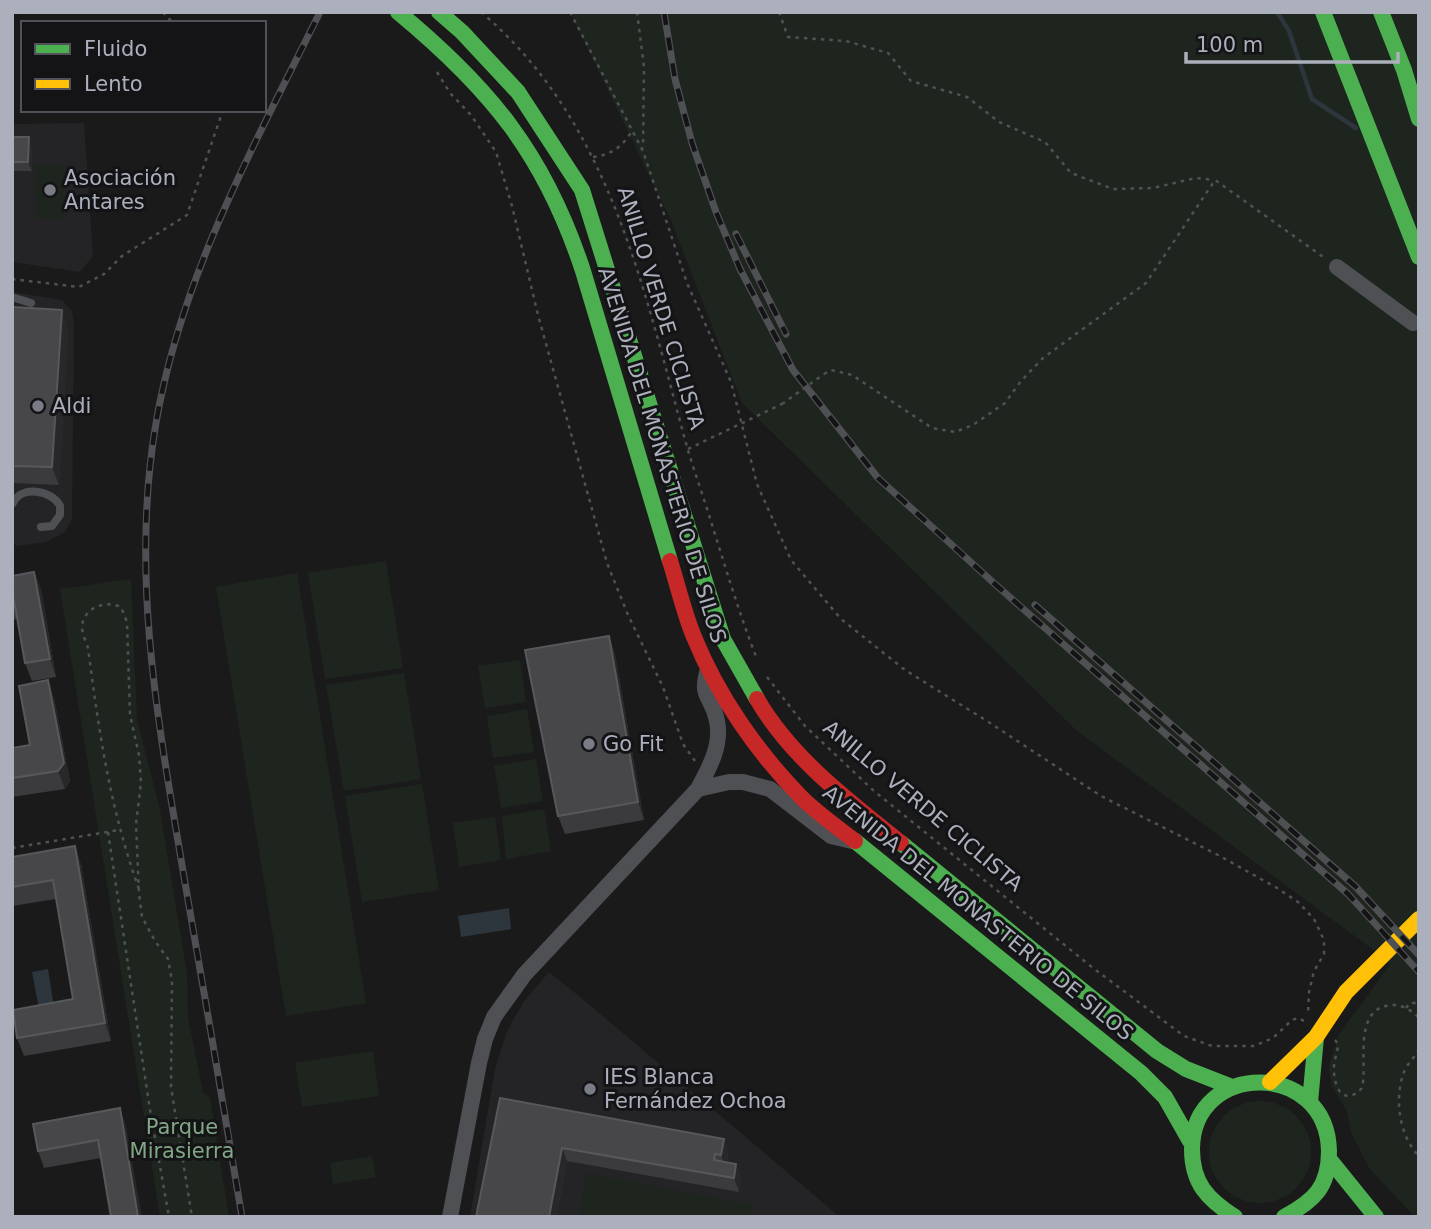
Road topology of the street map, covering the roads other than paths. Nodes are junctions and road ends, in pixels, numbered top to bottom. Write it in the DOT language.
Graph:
graph roads {
  1 [pos="398,12"];
  2 [pos="439,12"];
  3 [pos="1323,12"];
  4 [pos="1381,12"];
  5 [pos="1403,24"];
  6 [pos="1419,70"];
  7 [pos="1372,94"];
  8 [pos="1419,119"];
  9 [pos="1419,256"];
  10 [pos="1338,267"];
  11 [pos="12,297"];
  12 [pos="31,303"];
  13 [pos="1413,323"];
  14 [pos="12,491"];
  15 [pos="23,492"];
  16 [pos="12,502"];
  17 [pos="12,511"];
  18 [pos="41,527"];
  19 [pos="708,669"];
  20 [pos="698,789"];
  21 [pos="856,842"];
  22 [pos="1419,919"];
  23 [pos="1316,1031"];
  24 [pos="1270,1082"];
  25 [pos="1232,1087"];
  26 [pos="1310,1101"];
  27 [pos="1191,1141"];
  28 [pos="1329,1160"];
  29 [pos="1230,1215"];
  30 [pos="450,1217"];
  31 [pos="1284,1217"];
  32 [pos="1376,1217"];
  1 -- 19 [label="main road, AVENIDA DEL MONASTERIO DE SILOS"];
  2 -- 25 [label="main road, AVENIDA DEL MONASTERIO DE SILOS"];
  3 -- 9 [label="main road"];
  4 -- 8 [label="main road"];
  5 -- 6 [label="main road"];
  7 -- 9 [label="main road"];
  10 -- 13 [label="street"];
  11 -- 12 [label="lane"];
  14 -- 15 [label="lane"];
  15 -- 16 [label="lane"];
  15 -- 18 [label="lane"];
  16 -- 17 [label="lane"];
  19 -- 20 [label="street"];
  19 -- 21 [label="main road, AVENIDA DEL MONASTERIO DE SILOS"];
  20 -- 21 [label="street"];
  20 -- 30 [label="street"];
  21 -- 27 [label="main road, AVENIDA DEL MONASTERIO DE SILOS"];
  22 -- 23 [label="main road"];
  23 -- 24 [label="main road"];
  23 -- 26 [label="main road"];
  24 -- 25 [label="main road"];
  24 -- 26 [label="main road"];
  25 -- 27 [label="main road"];
  26 -- 28 [label="main road"];
  27 -- 29 [label="main road"];
  28 -- 31 [label="main road"];
  28 -- 32 [label="main road"];
}
